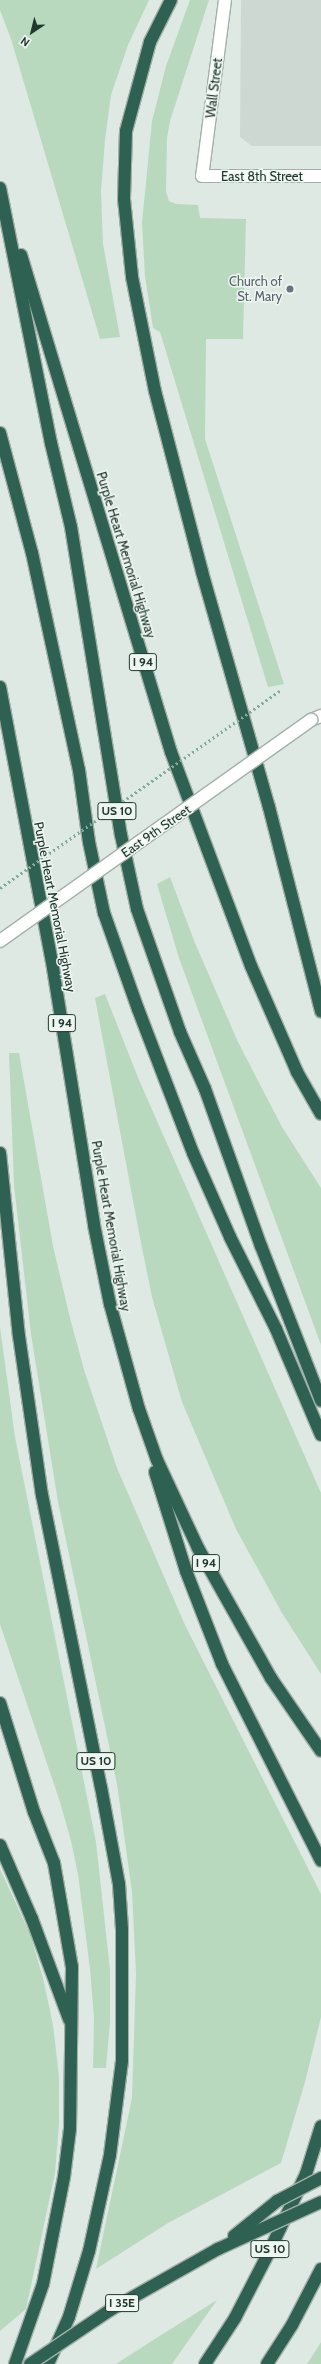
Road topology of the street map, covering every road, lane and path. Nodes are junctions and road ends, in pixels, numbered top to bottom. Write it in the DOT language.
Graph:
graph roads {
  1 [pos="171,0"];
  2 [pos="225,0"];
  3 [pos="202,176"];
  4 [pos="321,176"];
  5 [pos="1,192"];
  6 [pos="0,433"];
  7 [pos="0,687"];
  8 [pos="281,690"];
  9 [pos="316,718"];
  10 [pos="0,888"];
  11 [pos="0,941"];
  12 [pos="321,1011"];
  13 [pos="321,1114"];
  14 [pos="0,1153"];
  15 [pos="124,1359"];
  16 [pos="321,1401"];
  17 [pos="321,1435"];
  18 [pos="0,1703"];
  19 [pos="321,1751"];
  20 [pos="0,1845"];
  21 [pos="321,1862"];
  22 [pos="71,2024"];
  23 [pos="321,2126"];
  24 [pos="321,2178"];
  25 [pos="321,2202"];
  26 [pos="218,2249"];
  27 [pos="321,2269"];
  28 [pos="15,2364"];
  29 [pos="30,2364"];
  30 [pos="48,2364"];
  31 [pos="205,2364"];
  32 [pos="267,2364"];
  1 -- 12 [label="highway"];
  2 -- 3 [label="street, Wall Street"];
  3 -- 4 [label="street, East 8th Street"];
  5 -- 13 [label="highway, Purple Heart Memorial Highway / I 94"];
  5 -- 16 [label="highway, US 10"];
  6 -- 17 [label="highway"];
  7 -- 15 [label="highway, Purple Heart Memorial Highway / I 94"];
  8 -- 10 [label="path, bridge"];
  9 -- 11 [label="street, East 9th Street, bridge"];
  14 -- 30 [label="highway, US 10"];
  15 -- 19 [label="highway, Purple Heart Memorial Highway / I 94"];
  15 -- 21 [label="highway"];
  18 -- 22 [label="highway"];
  20 -- 22 [label="highway"];
  22 -- 28 [label="highway"];
  23 -- 31 [label="highway, US 10"];
  24 -- 26 [label="highway, bridge"];
  25 -- 26 [label="highway, I 35E, bridge"];
  26 -- 29 [label="highway, I 35E, bridge"];
  27 -- 32 [label="highway"];
}
